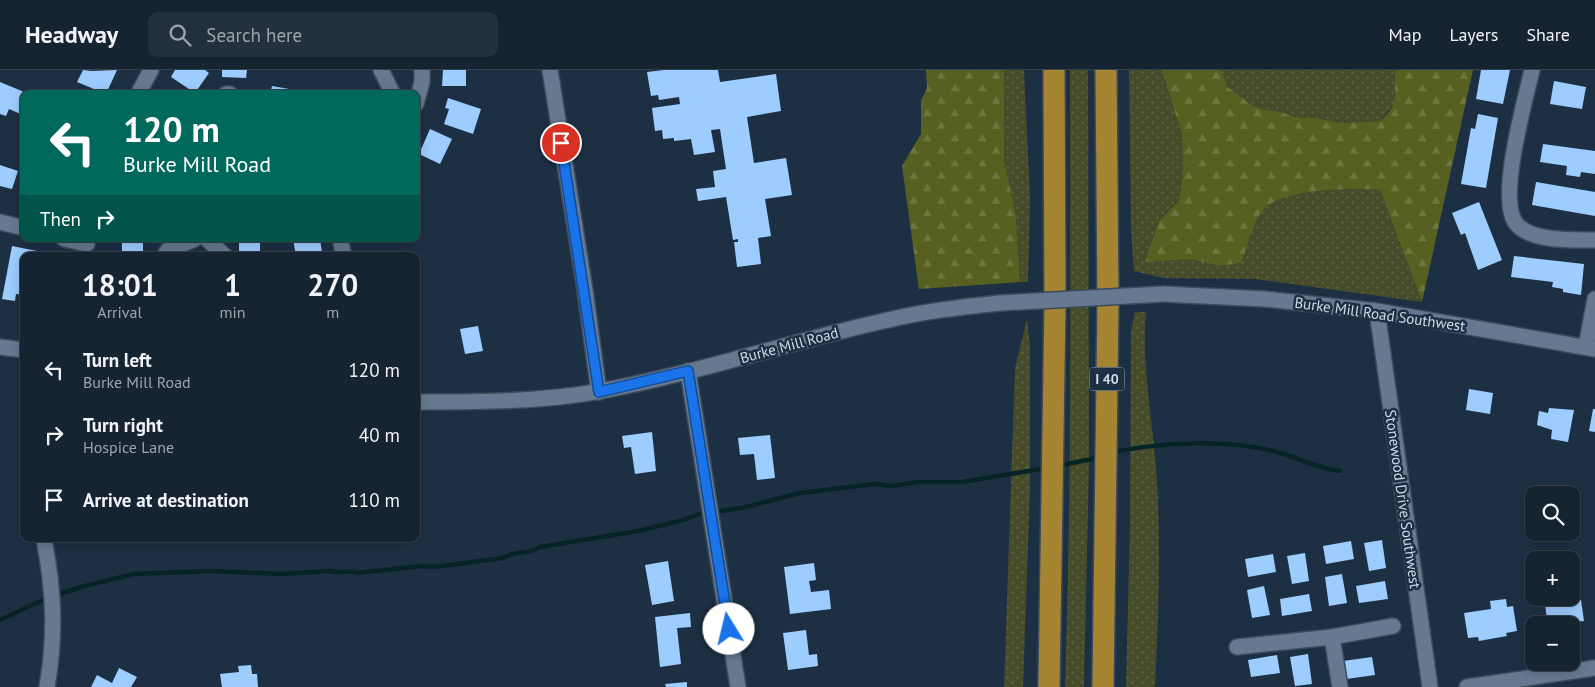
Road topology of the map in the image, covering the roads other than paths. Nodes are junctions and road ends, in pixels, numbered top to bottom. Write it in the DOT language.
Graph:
graph roads {
  1 [pos="151,70"];
  2 [pos="381,70"];
  3 [pos="422,70"];
  4 [pos="550,70"];
  5 [pos="1054,70"];
  6 [pos="1106,70"];
  7 [pos="1532,70"];
  8 [pos="140,90"];
  9 [pos="391,90"];
  10 [pos="420,90"];
  11 [pos="0,222"];
  12 [pos="20,227"];
  13 [pos="1595,240"];
  14 [pos="73,242"];
  15 [pos="188,242"];
  16 [pos="211,242"];
  17 [pos="86,246"];
  18 [pos="167,252"];
  19 [pos="221,252"];
  20 [pos="1163,294"];
  21 [pos="1595,299"];
  22 [pos="1376,311"];
  23 [pos="0,346"];
  24 [pos="1591,348"];
  25 [pos="20,349"];
  26 [pos="688,371"];
  27 [pos="599,392"];
  28 [pos="420,402"];
  29 [pos="44,542"];
  30 [pos="1393,626"];
  31 [pos="1332,637"];
  32 [pos="1236,647"];
  33 [pos="1594,673"];
  34 [pos="47,687"];
  35 [pos="738,687"];
  36 [pos="1049,687"];
  37 [pos="1103,687"];
  38 [pos="1340,687"];
  39 [pos="1430,687"];
  40 [pos="1467,687"];
  1 -- 8 [label="street"];
  2 -- 9 [label="street"];
  3 -- 10 [label="street"];
  4 -- 27 [label="street"];
  5 -- 36 [label="highway"];
  6 -- 37 [label="highway, I 40"];
  7 -- 13 [label="street"];
  11 -- 12 [label="street"];
  14 -- 17 [label="street"];
  15 -- 18 [label="street"];
  16 -- 19 [label="street"];
  20 -- 22 [label="street, Burke Mill Road Southwest"];
  20 -- 26 [label="street, Burke Mill Road, bridge"];
  21 -- 24 [label="street"];
  22 -- 24 [label="street, Burke Mill Road Southwest"];
  22 -- 39 [label="street, Stonewood Drive Southwest"];
  23 -- 25 [label="street"];
  26 -- 27 [label="street, Burke Mill Road"];
  26 -- 35 [label="street"];
  27 -- 28 [label="street, Burke Mill Road"];
  29 -- 34 [label="street"];
  30 -- 31 [label="street"];
  31 -- 32 [label="street"];
  31 -- 38 [label="street"];
  33 -- 40 [label="street"];
}
